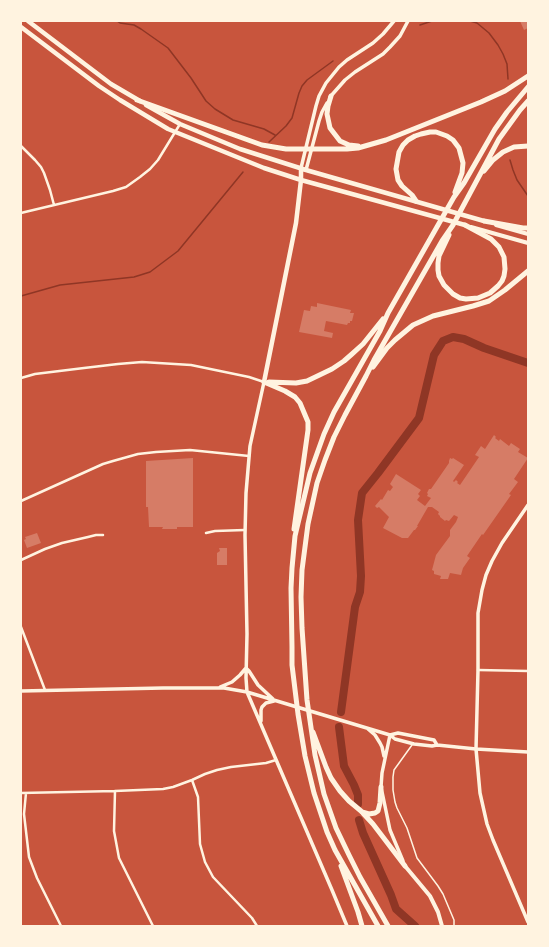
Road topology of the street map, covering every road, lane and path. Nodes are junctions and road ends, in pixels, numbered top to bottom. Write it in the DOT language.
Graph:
graph roads {
  1 [pos="28,21"];
  2 [pos="394,21"];
  3 [pos="408,21"];
  4 [pos="21,27"];
  5 [pos="528,76"];
  6 [pos="528,87"];
  7 [pos="331,96"];
  8 [pos="137,100"];
  9 [pos="528,101"];
  10 [pos="180,124"];
  11 [pos="175,132"];
  12 [pos="372,144"];
  13 [pos="21,146"];
  14 [pos="528,146"];
  15 [pos="303,169"];
  16 [pos="480,176"];
  17 [pos="301,180"];
  18 [pos="454,197"];
  19 [pos="416,202"];
  20 [pos="54,205"];
  21 [pos="21,213"];
  22 [pos="484,220"];
  23 [pos="453,224"];
  24 [pos="465,225"];
  25 [pos="528,228"];
  26 [pos="528,234"];
  27 [pos="528,243"];
  28 [pos="528,271"];
  29 [pos="388,313"];
  30 [pos="366,376"];
  31 [pos="21,378"];
  32 [pos="264,382"];
  33 [pos="249,456"];
  34 [pos="21,501"];
  35 [pos="528,505"];
  36 [pos="246,530"];
  37 [pos="206,533"];
  38 [pos="103,535"];
  39 [pos="295,536"];
  40 [pos="21,560"];
  41 [pos="21,627"];
  42 [pos="246,668"];
  43 [pos="478,670"];
  44 [pos="528,671"];
  45 [pos="216,688"];
  46 [pos="46,690"];
  47 [pos="21,691"];
  48 [pos="247,692"];
  49 [pos="274,700"];
  50 [pos="310,720"];
  51 [pos="261,724"];
  52 [pos="368,728"];
  53 [pos="390,735"];
  54 [pos="413,743"];
  55 [pos="438,745"];
  56 [pos="476,749"];
  57 [pos="528,752"];
  58 [pos="385,758"];
  59 [pos="276,760"];
  60 [pos="192,780"];
  61 [pos="381,787"];
  62 [pos="115,791"];
  63 [pos="21,792"];
  64 [pos="26,793"];
  65 [pos="361,811"];
  66 [pos="335,850"];
  67 [pos="405,866"];
  68 [pos="528,922"];
  69 [pos="61,926"];
  70 [pos="153,926"];
  71 [pos="257,926"];
  72 [pos="347,926"];
  73 [pos="362,926"];
  74 [pos="378,926"];
  75 [pos="388,926"];
  76 [pos="442,926"];
  77 [pos="454,926"];
  1 -- 8 [label="highway"];
  2 -- 15 [label="main road"];
  3 -- 7 [label="main road"];
  4 -- 11 [label="highway"];
  5 -- 12 [label="highway"];
  6 -- 18 [label="highway"];
  7 -- 12 [label="highway"];
  7 -- 15 [label="main road"];
  8 -- 10 [label="highway"];
  8 -- 12 [label="highway"];
  9 -- 16 [label="highway"];
  10 -- 11 [label="street"];
  10 -- 15 [label="highway"];
  11 -- 17 [label="highway"];
  11 -- 20 [label="street"];
  13 -- 20 [label="street"];
  14 -- 16 [label="highway"];
  15 -- 17 [label="highway"];
  15 -- 19 [label="highway"];
  16 -- 23 [label="highway"];
  17 -- 24 [label="highway"];
  17 -- 32 [label="highway"];
  18 -- 19 [label="highway"];
  18 -- 29 [label="highway"];
  19 -- 22 [label="highway"];
  20 -- 21 [label="street"];
  22 -- 25 [label="highway"];
  22 -- 26 [label="main road"];
  23 -- 24 [label="highway"];
  23 -- 30 [label="highway"];
  24 -- 27 [label="main road"];
  28 -- 30 [label="highway"];
  29 -- 32 [label="highway"];
  29 -- 39 [label="highway"];
  30 -- 50 [label="highway"];
  31 -- 32 [label="street"];
  32 -- 33 [label="main road"];
  32 -- 39 [label="highway"];
  33 -- 34 [label="street"];
  33 -- 36 [label="main road"];
  35 -- 43 [label="main road"];
  36 -- 37 [label="street"];
  36 -- 42 [label="main road"];
  38 -- 40 [label="street"];
  39 -- 66 [label="highway"];
  41 -- 46 [label="street"];
  42 -- 45 [label="main road"];
  42 -- 48 [label="main road"];
  42 -- 49 [label="main road"];
  43 -- 44 [label="street"];
  43 -- 56 [label="main road"];
  45 -- 46 [label="main road"];
  45 -- 48 [label="main road"];
  46 -- 47 [label="main road"];
  48 -- 49 [label="main road"];
  48 -- 51 [label="main road"];
  49 -- 51 [label="main road"];
  49 -- 52 [label="main road"];
  50 -- 65 [label="highway"];
  50 -- 75 [label="highway"];
  51 -- 59 [label="main road"];
  52 -- 53 [label="main road"];
  52 -- 58 [label="main road"];
  53 -- 54 [label="main road"];
  53 -- 55 [label="main road"];
  53 -- 58 [label="main road"];
  54 -- 55 [label="main road"];
  54 -- 77 [label="lane"];
  55 -- 56 [label="main road"];
  56 -- 57 [label="main road"];
  56 -- 68 [label="main road"];
  58 -- 61 [label="main road"];
  59 -- 60 [label="street"];
  59 -- 72 [label="main road"];
  60 -- 62 [label="street"];
  60 -- 71 [label="street"];
  61 -- 65 [label="highway"];
  61 -- 67 [label="main road"];
  62 -- 64 [label="street"];
  62 -- 70 [label="street"];
  63 -- 64 [label="street"];
  64 -- 69 [label="street"];
  65 -- 67 [label="highway"];
  66 -- 73 [label="highway"];
  66 -- 74 [label="highway"];
  67 -- 76 [label="main road"];
}
